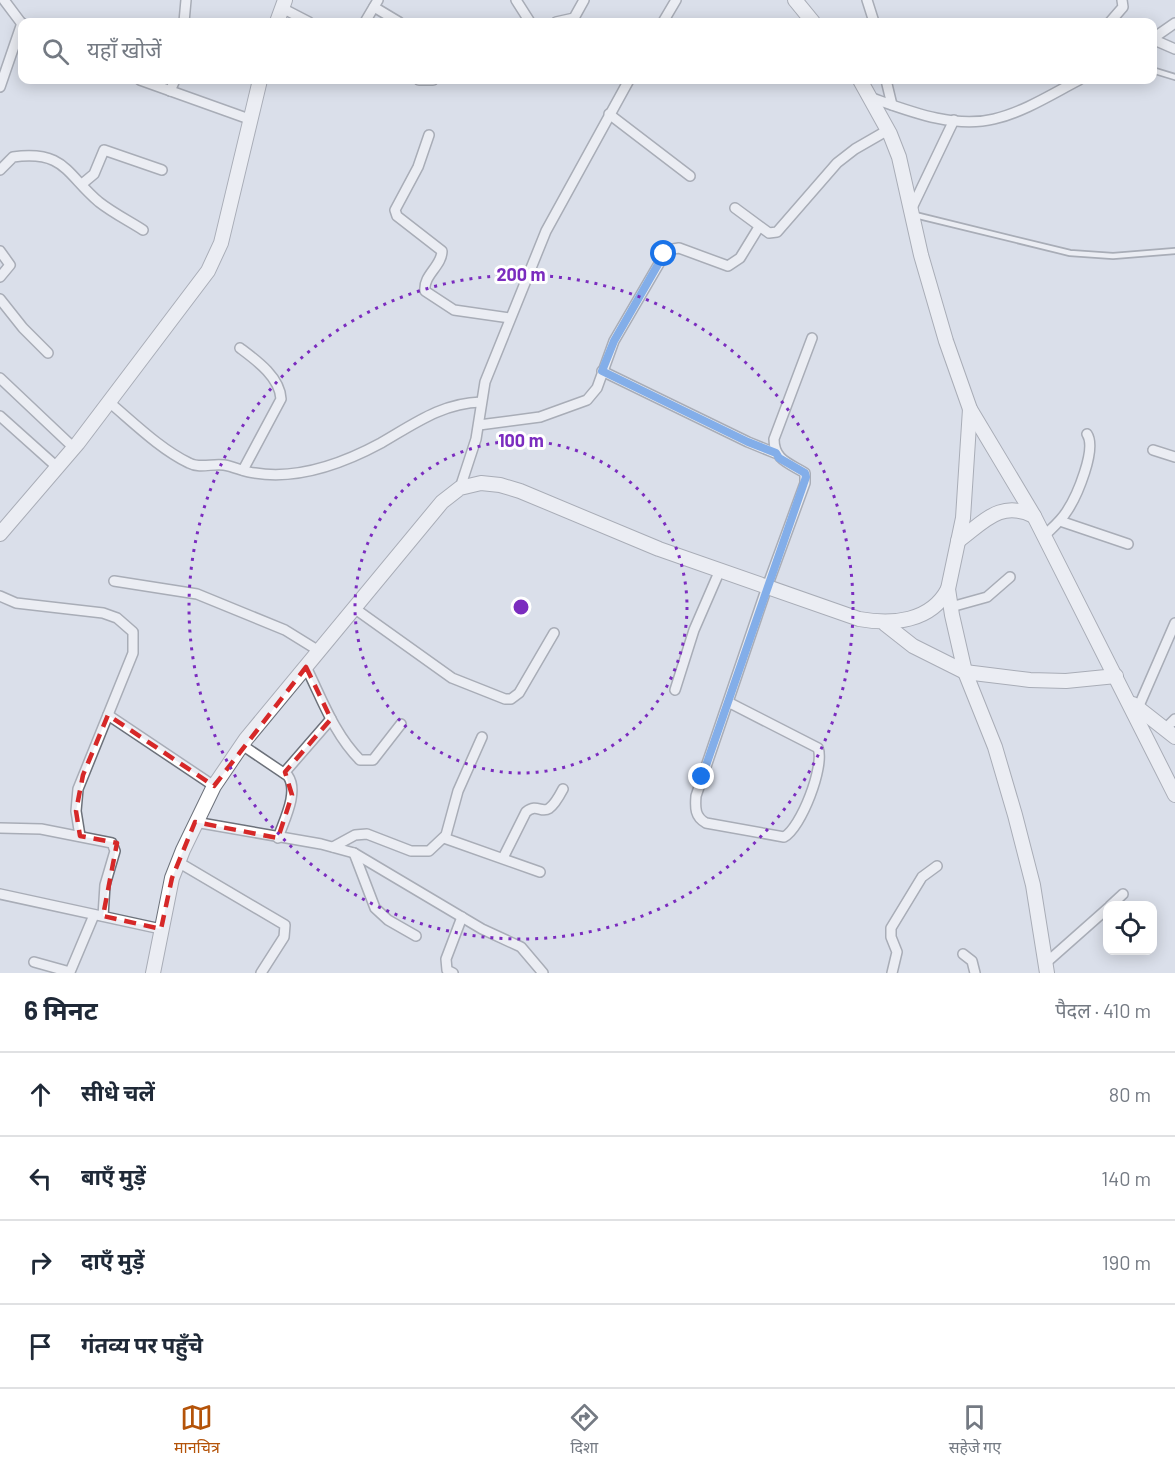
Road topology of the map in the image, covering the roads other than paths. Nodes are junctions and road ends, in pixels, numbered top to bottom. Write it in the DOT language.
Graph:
graph roads {
  1 [pos="4,0"];
  2 [pos="186,0"];
  3 [pos="516,0"];
  4 [pos="584,0"];
  5 [pos="676,0"];
  6 [pos="795,0"];
  7 [pos="867,0"];
  8 [pos="1122,0"];
  9 [pos="283,4"];
  10 [pos="376,4"];
  11 [pos="18,18"];
  12 [pos="184,18"];
  13 [pos="303,18"];
  14 [pos="367,18"];
  15 [pos="394,18"];
  16 [pos="527,18"];
  17 [pos="574,18"];
  18 [pos="665,18"];
  19 [pos="810,18"];
  20 [pos="873,18"];
  21 [pos="1114,18"];
  22 [pos="1175,23"];
  23 [pos="18,35"];
  24 [pos="1157,36"];
  25 [pos="1157,41"];
  26 [pos="1175,49"];
  27 [pos="1157,72"];
  28 [pos="1175,77"];
  29 [pos="151,84"];
  30 [pos="173,84"];
  31 [pos="259,84"];
  32 [pos="627,84"];
  33 [pos="863,84"];
  34 [pos="887,84"];
  35 [pos="1069,84"];
  36 [pos="0,87"];
  37 [pos="170,91"];
  38 [pos="872,98"];
  39 [pos="892,105"];
  40 [pos="609,114"];
  41 [pos="249,119"];
  42 [pos="954,120"];
  43 [pos="888,130"];
  44 [pos="429,135"];
  45 [pos="0,170"];
  46 [pos="162,170"];
  47 [pos="690,176"];
  48 [pos="82,184"];
  49 [pos="735,208"];
  50 [pos="911,212"];
  51 [pos="759,226"];
  52 [pos="143,230"];
  53 [pos="0,251"];
  54 [pos="1175,251"];
  55 [pos="0,277"];
  56 [pos="0,299"];
  57 [pos="510,318"];
  58 [pos="812,338"];
  59 [pos="240,348"];
  60 [pos="48,353"];
  61 [pos="602,371"];
  62 [pos="2,380"];
  63 [pos="0,392"];
  64 [pos="109,402"];
  65 [pos="481,402"];
  66 [pos="970,409"];
  67 [pos="0,416"];
  68 [pos="478,425"];
  69 [pos="1087,434"];
  70 [pos="74,448"];
  71 [pos="1153,450"];
  72 [pos="776,453"];
  73 [pos="1175,457"];
  74 [pos="57,467"];
  75 [pos="243,470"];
  76 [pos="460,489"];
  77 [pos="1034,516"];
  78 [pos="1060,521"];
  79 [pos="0,534"];
  80 [pos="1044,536"];
  81 [pos="958,542"];
  82 [pos="1128,544"];
  83 [pos="720,570"];
  84 [pos="1010,578"];
  85 [pos="114,581"];
  86 [pos="767,587"];
  87 [pos="948,589"];
  88 [pos="0,596"];
  89 [pos="951,607"];
  90 [pos="354,608"];
  91 [pos="1175,623"];
  92 [pos="885,624"];
  93 [pos="554,633"];
  94 [pos="319,651"];
  95 [pos="306,666"];
  96 [pos="965,672"];
  97 [pos="1116,676"];
  98 [pos="675,690"];
  99 [pos="728,702"];
  100 [pos="1134,704"];
  101 [pos="108,715"];
  102 [pos="331,719"];
  103 [pos="1175,719"];
  104 [pos="401,724"];
  105 [pos="1170,733"];
  106 [pos="482,737"];
  107 [pos="242,745"];
  108 [pos="284,773"];
  109 [pos="214,786"];
  110 [pos="563,789"];
  111 [pos="1175,795"];
  112 [pos="195,822"];
  113 [pos="0,828"];
  114 [pos="80,836"];
  115 [pos="278,838"];
  116 [pos="444,838"];
  117 [pos="333,847"];
  118 [pos="354,853"];
  119 [pos="503,858"];
  120 [pos="178,862"];
  121 [pos="937,866"];
  122 [pos="540,872"];
  123 [pos="0,894"];
  124 [pos="1124,894"];
  125 [pos="1116,901"];
  126 [pos="1103,913"];
  127 [pos="98,916"];
  128 [pos="462,917"];
  129 [pos="161,929"];
  130 [pos="416,936"];
  131 [pos="963,954"];
  132 [pos="34,962"];
  133 [pos="1047,967"];
  134 [pos="153,973"];
  135 [pos="261,973"];
  136 [pos="453,973"];
  137 [pos="543,973"];
  138 [pos="892,973"];
  139 [pos="975,973"];
  1 -- 11 [label="street"];
  2 -- 12 [label="street"];
  3 -- 16 [label="street"];
  4 -- 17 [label="street"];
  5 -- 18 [label="street"];
  6 -- 19 [label="street"];
  7 -- 20 [label="street"];
  8 -- 21 [label="street"];
  9 -- 13 [label="street"];
  10 -- 14 [label="street"];
  10 -- 15 [label="street"];
  22 -- 24 [label="street"];
  23 -- 36 [label="street"];
  25 -- 26 [label="street"];
  27 -- 28 [label="lane"];
  29 -- 37 [label="street"];
  30 -- 37 [label="street"];
  31 -- 41 [label="street"];
  32 -- 40 [label="street"];
  33 -- 38 [label="street"];
  34 -- 39 [label="street"];
  35 -- 42 [label="street"];
  37 -- 41 [label="street"];
  38 -- 39 [label="street"];
  38 -- 43 [label="street"];
  39 -- 42 [label="street"];
  40 -- 47 [label="street"];
  40 -- 57 [label="street"];
  41 -- 64 [label="street"];
  42 -- 50 [label="street"];
  43 -- 50 [label="street"];
  43 -- 51 [label="street"];
  44 -- 57 [label="street"];
  45 -- 48 [label="street"];
  46 -- 48 [label="street"];
  48 -- 52 [label="street"];
  49 -- 51 [label="street"];
  50 -- 54 [label="lane"];
  50 -- 66 [label="street"];
  51 -- 61 [label="street"];
  53 -- 55 [label="street"];
  56 -- 60 [label="street"];
  57 -- 65 [label="street"];
  58 -- 72 [label="street"];
  59 -- 75 [label="street"];
  61 -- 68 [label="street"];
  61 -- 72 [label="street"];
  62 -- 63 [label="street"];
  62 -- 70 [label="street"];
  64 -- 70 [label="street"];
  64 -- 75 [label="street"];
  65 -- 68 [label="street"];
  65 -- 75 [label="street"];
  66 -- 77 [label="street"];
  66 -- 81 [label="street"];
  67 -- 74 [label="street"];
  68 -- 76 [label="street"];
  69 -- 78 [label="street"];
  70 -- 74 [label="street"];
  71 -- 73 [label="street"];
  72 -- 86 [label="street"];
  74 -- 79 [label="street"];
  76 -- 83 [label="street"];
  76 -- 90 [label="street"];
  77 -- 80 [label="street"];
  77 -- 81 [label="street"];
  78 -- 80 [label="street"];
  78 -- 82 [label="street"];
  80 -- 97 [label="street"];
  81 -- 87 [label="street"];
  83 -- 86 [label="street"];
  83 -- 98 [label="street"];
  84 -- 89 [label="street"];
  85 -- 94 [label="street"];
  86 -- 92 [label="street"];
  86 -- 99 [label="street"];
  87 -- 89 [label="street"];
  87 -- 92 [label="street"];
  88 -- 101 [label="street"];
  89 -- 96 [label="street"];
  90 -- 93 [label="street"];
  90 -- 94 [label="street"];
  91 -- 100 [label="street"];
  92 -- 96 [label="street"];
  94 -- 95 [label="street"];
  95 -- 102 [label="street"];
  95 -- 107 [label="street"];
  96 -- 97 [label="street"];
  96 -- 133 [label="street"];
  97 -- 100 [label="street"];
  99 -- 99 [label="street"];
  100 -- 105 [label="street"];
  100 -- 111 [label="street"];
  101 -- 109 [label="street"];
  101 -- 114 [label="street"];
  102 -- 104 [label="street"];
  102 -- 108 [label="street"];
  103 -- 105 [label="street"];
  106 -- 116 [label="street"];
  107 -- 108 [label="street"];
  107 -- 109 [label="street"];
  108 -- 115 [label="street"];
  109 -- 112 [label="street"];
  110 -- 119 [label="street"];
  112 -- 115 [label="street"];
  112 -- 120 [label="street"];
  113 -- 114 [label="street"];
  114 -- 127 [label="street"];
  115 -- 117 [label="street"];
  116 -- 117 [label="street"];
  116 -- 119 [label="street"];
  117 -- 118 [label="street"];
  118 -- 128 [label="street"];
  118 -- 130 [label="street"];
  119 -- 122 [label="street"];
  120 -- 129 [label="street"];
  120 -- 135 [label="street"];
  121 -- 138 [label="street"];
  123 -- 127 [label="street"];
  124 -- 125 [label="street"];
  126 -- 133 [label="street"];
  127 -- 129 [label="street"];
  127 -- 132 [label="street"];
  128 -- 136 [label="street"];
  128 -- 137 [label="street"];
  129 -- 134 [label="street"];
  131 -- 139 [label="street"];
}
